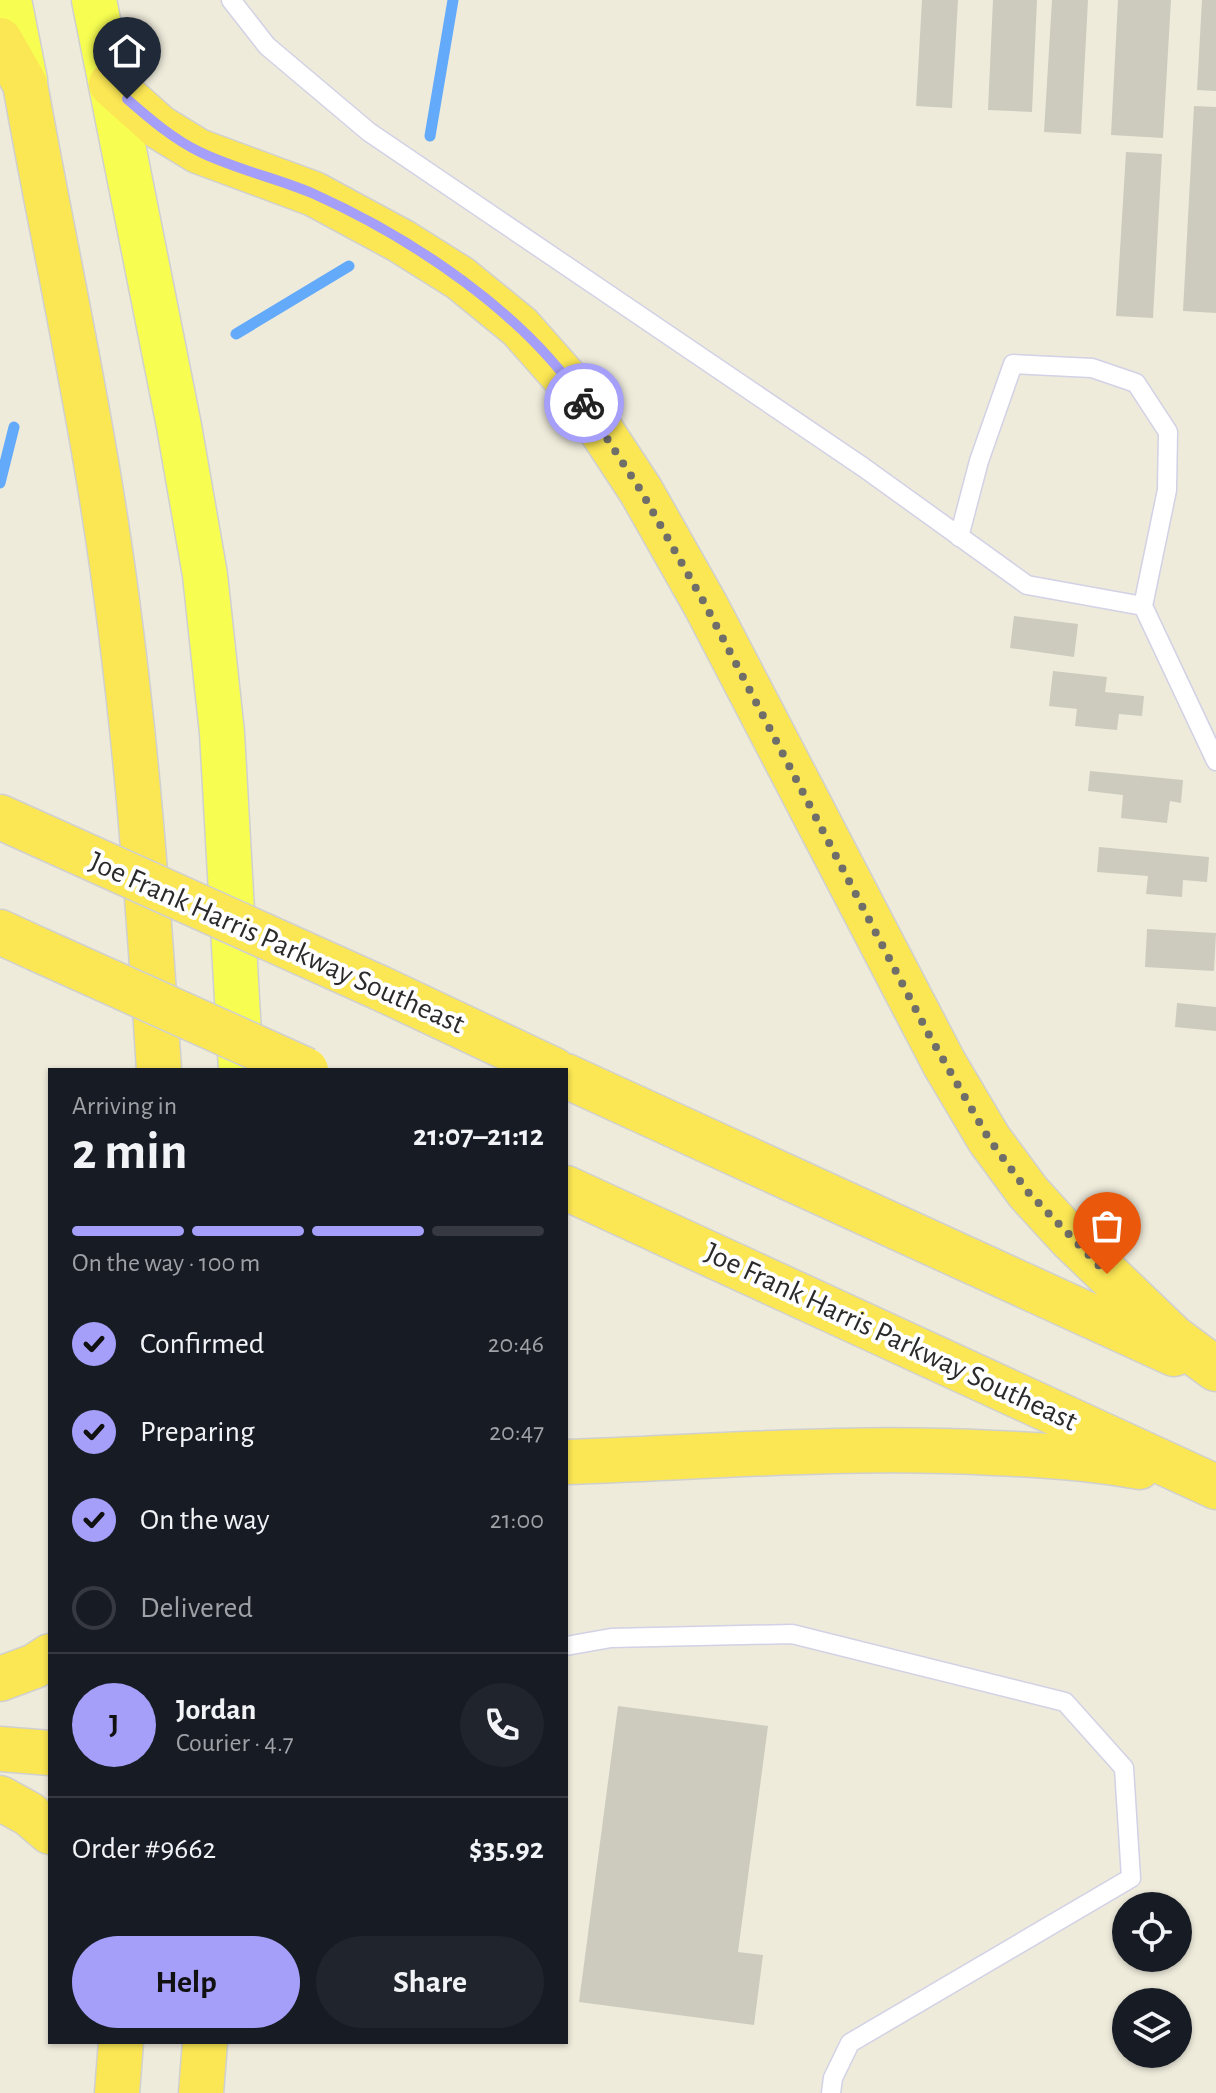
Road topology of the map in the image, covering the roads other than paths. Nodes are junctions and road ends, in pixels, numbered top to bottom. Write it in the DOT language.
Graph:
graph roads {
  1 [pos="9,0"];
  2 [pos="94,0"];
  3 [pos="231,0"];
  4 [pos="0,40"];
  5 [pos="25,84"];
  6 [pos="111,84"];
  7 [pos="959,537"];
  8 [pos="1143,606"];
  9 [pos="1216,761"];
  10 [pos="14,823"];
  11 [pos="18,940"];
  12 [pos="159,1068"];
  13 [pos="241,1068"];
  14 [pos="302,1068"];
  15 [pos="550,1068"];
  16 [pos="568,1077"];
  17 [pos="568,1189"];
  18 [pos="1216,1371"];
  19 [pos="568,1462"];
  20 [pos="1206,1482"];
  21 [pos="568,1646"];
  22 [pos="48,1657"];
  23 [pos="0,1679"];
  24 [pos="0,1749"];
  25 [pos="48,1753"];
  26 [pos="0,1798"];
  27 [pos="48,1830"];
  28 [pos="121,2044"];
  29 [pos="205,2044"];
  30 [pos="117,2093"];
  31 [pos="201,2093"];
  32 [pos="831,2093"];
  1 -- 5 [label="main road"];
  2 -- 6 [label="main road"];
  3 -- 7 [label="lane"];
  4 -- 5 [label="highway"];
  5 -- 12 [label="highway"];
  6 -- 13 [label="main road"];
  6 -- 18 [label="highway"];
  7 -- 8 [label="lane"];
  7 -- 8 [label="lane"];
  8 -- 9 [label="lane"];
  10 -- 15 [label="highway, Joe Frank Harris Parkway Southeast, bridge"];
  11 -- 14 [label="highway, bridge"];
  16 -- 18 [label="highway"];
  17 -- 20 [label="highway, Joe Frank Harris Parkway Southeast"];
  19 -- 20 [label="highway"];
  21 -- 32 [label="lane"];
  22 -- 23 [label="highway"];
  24 -- 25 [label="highway"];
  26 -- 27 [label="highway"];
  28 -- 30 [label="highway"];
  29 -- 31 [label="highway"];
}
